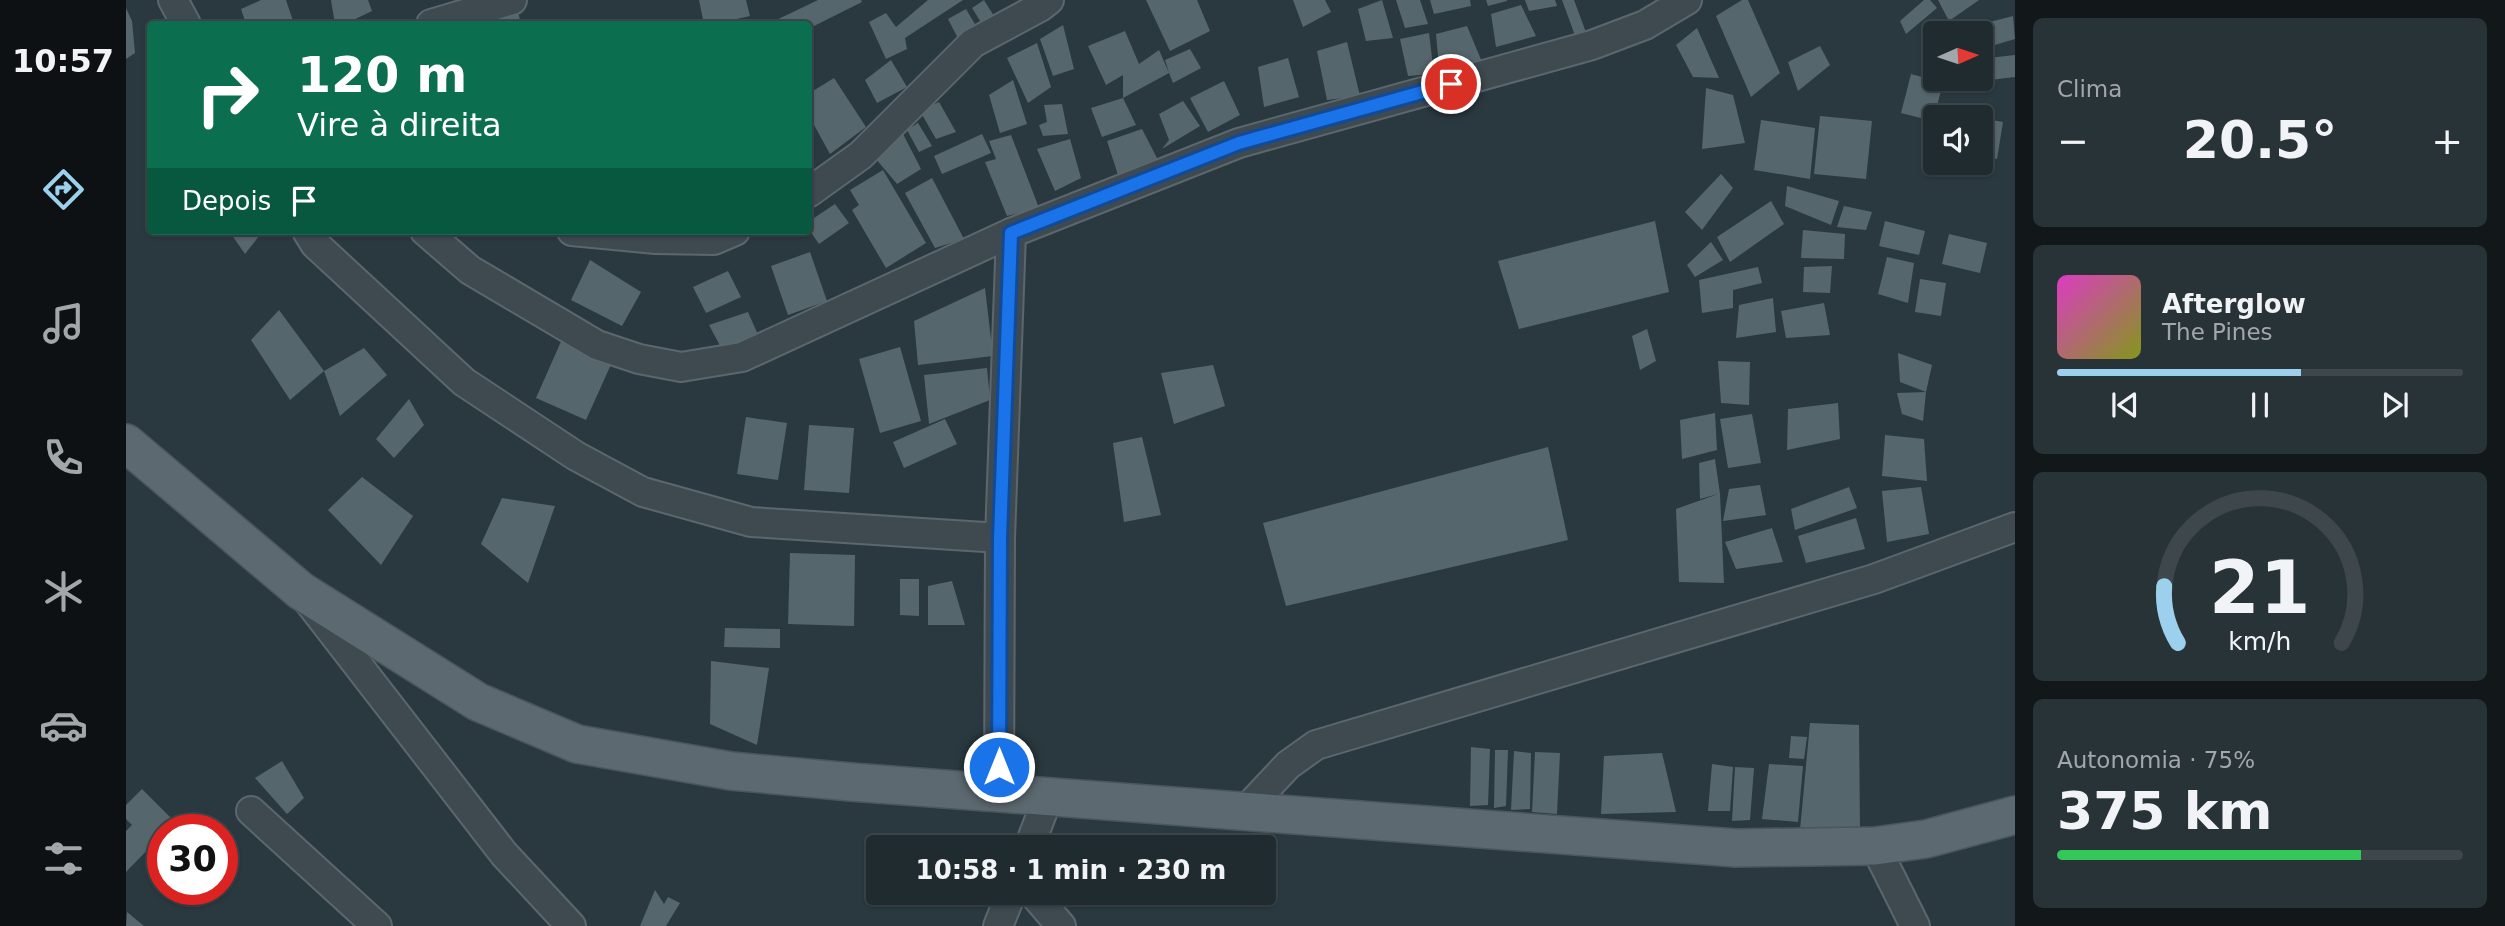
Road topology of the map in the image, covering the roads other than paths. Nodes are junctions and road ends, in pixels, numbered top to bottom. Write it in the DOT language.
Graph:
graph roads {
  1 [pos="173,0"];
  2 [pos="512,0"];
  3 [pos="1049,0"];
  4 [pos="1687,0"];
  5 [pos="184,21"];
  6 [pos="441,21"];
  7 [pos="812,190"];
  8 [pos="1011,233"];
  9 [pos="318,235"];
  10 [pos="430,235"];
  11 [pos="614,235"];
  12 [pos="726,235"];
  13 [pos="126,443"];
  14 [pos="2015,527"];
  15 [pos="1000,538"];
  16 [pos="301,592"];
  17 [pos="999,792"];
  18 [pos="1049,795"];
  19 [pos="251,811"];
  20 [pos="1243,813"];
  21 [pos="2015,815"];
  22 [pos="1034,835"];
  23 [pos="1875,846"];
  24 [pos="1007,905"];
  25 [pos="1043,905"];
  26 [pos="377,926"];
  27 [pos="571,926"];
  28 [pos="998,926"];
  29 [pos="1061,926"];
  30 [pos="1915,926"];
  1 -- 5 [label="street"];
  2 -- 6 [label="street"];
  3 -- 7 [label="street"];
  4 -- 8 [label="street"];
  8 -- 10 [label="street"];
  8 -- 15 [label="street"];
  9 -- 15 [label="street"];
  11 -- 12 [label="street"];
  13 -- 16 [label="main road"];
  14 -- 20 [label="street"];
  15 -- 17 [label="street"];
  16 -- 17 [label="main road"];
  16 -- 27 [label="street"];
  17 -- 18 [label="main road"];
  18 -- 20 [label="main road"];
  18 -- 22 [label="street"];
  19 -- 26 [label="street"];
  20 -- 23 [label="main road"];
  21 -- 23 [label="main road"];
  23 -- 30 [label="street"];
  24 -- 28 [label="street"];
  25 -- 29 [label="street"];
}
